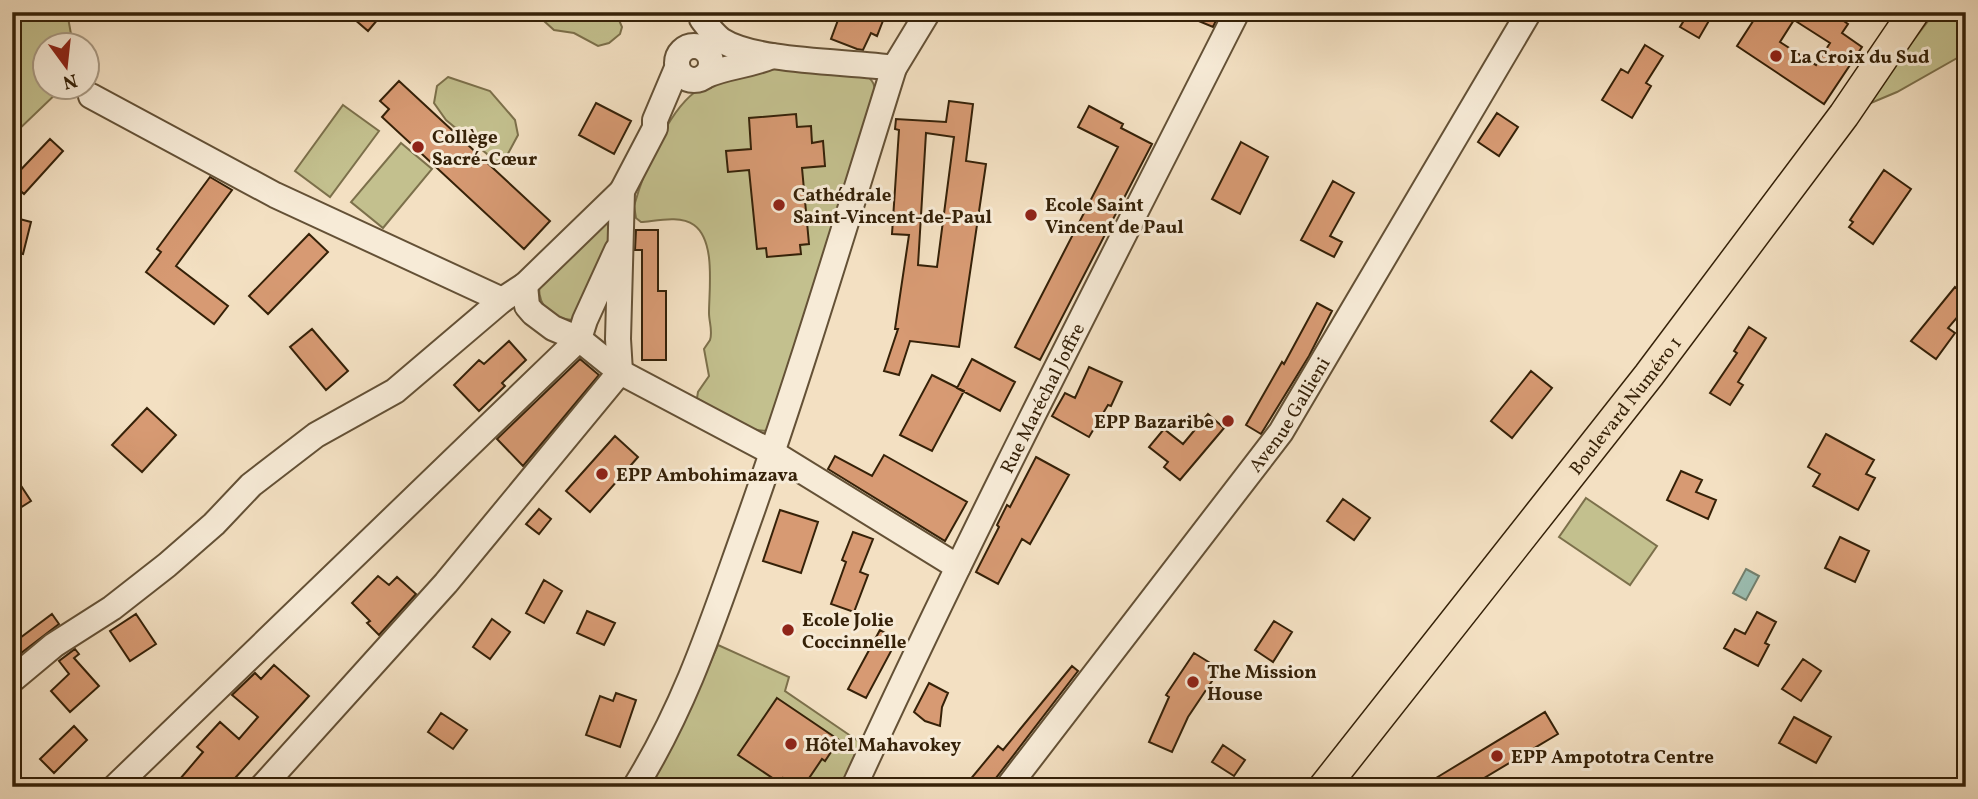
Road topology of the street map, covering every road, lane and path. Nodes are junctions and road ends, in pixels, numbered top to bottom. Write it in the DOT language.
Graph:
graph roads {
  1 [pos="928,12"];
  2 [pos="1237,12"];
  3 [pos="1528,12"];
  4 [pos="1914,12"];
  5 [pos="699,15"];
  6 [pos="737,47"];
  7 [pos="706,50"];
  8 [pos="772,56"];
  9 [pos="894,68"];
  10 [pos="689,70"];
  11 [pos="102,102"];
  12 [pos="622,191"];
  13 [pos="621,243"];
  14 [pos="525,285"];
  15 [pos="502,300"];
  16 [pos="579,339"];
  17 [pos="620,372"];
  18 [pos="773,453"];
  19 [pos="958,567"];
  20 [pos="12,680"];
  21 [pos="115,787"];
  22 [pos="262,787"];
  23 [pos="635,787"];
  24 [pos="854,787"];
  25 [pos="1008,787"];
  26 [pos="1324,787"];
  1 -- 9 [label="street"];
  2 -- 19 [label="street, Rue Maréchal Joffre"];
  3 -- 25 [label="street, Avenue Gallieni"];
  4 -- 26 [label="main road, Boulevard Numéro 1"];
  5 -- 6 [label="street"];
  5 -- 7 [label="street"];
  5 -- 10 [label="street"];
  6 -- 7 [label="street"];
  6 -- 8 [label="street"];
  7 -- 10 [label="street"];
  8 -- 9 [label="street"];
  8 -- 10 [label="street"];
  9 -- 18 [label="street"];
  10 -- 12 [label="street"];
  11 -- 15 [label="street"];
  12 -- 13 [label="street"];
  12 -- 14 [label="street"];
  13 -- 16 [label="street"];
  13 -- 17 [label="street"];
  14 -- 15 [label="street"];
  14 -- 16 [label="street"];
  15 -- 20 [label="street"];
  16 -- 17 [label="street"];
  16 -- 21 [label="street"];
  17 -- 18 [label="street"];
  17 -- 22 [label="street"];
  18 -- 19 [label="street"];
  18 -- 23 [label="street"];
  19 -- 24 [label="street, Rue Maréchal Joffre"];
}
